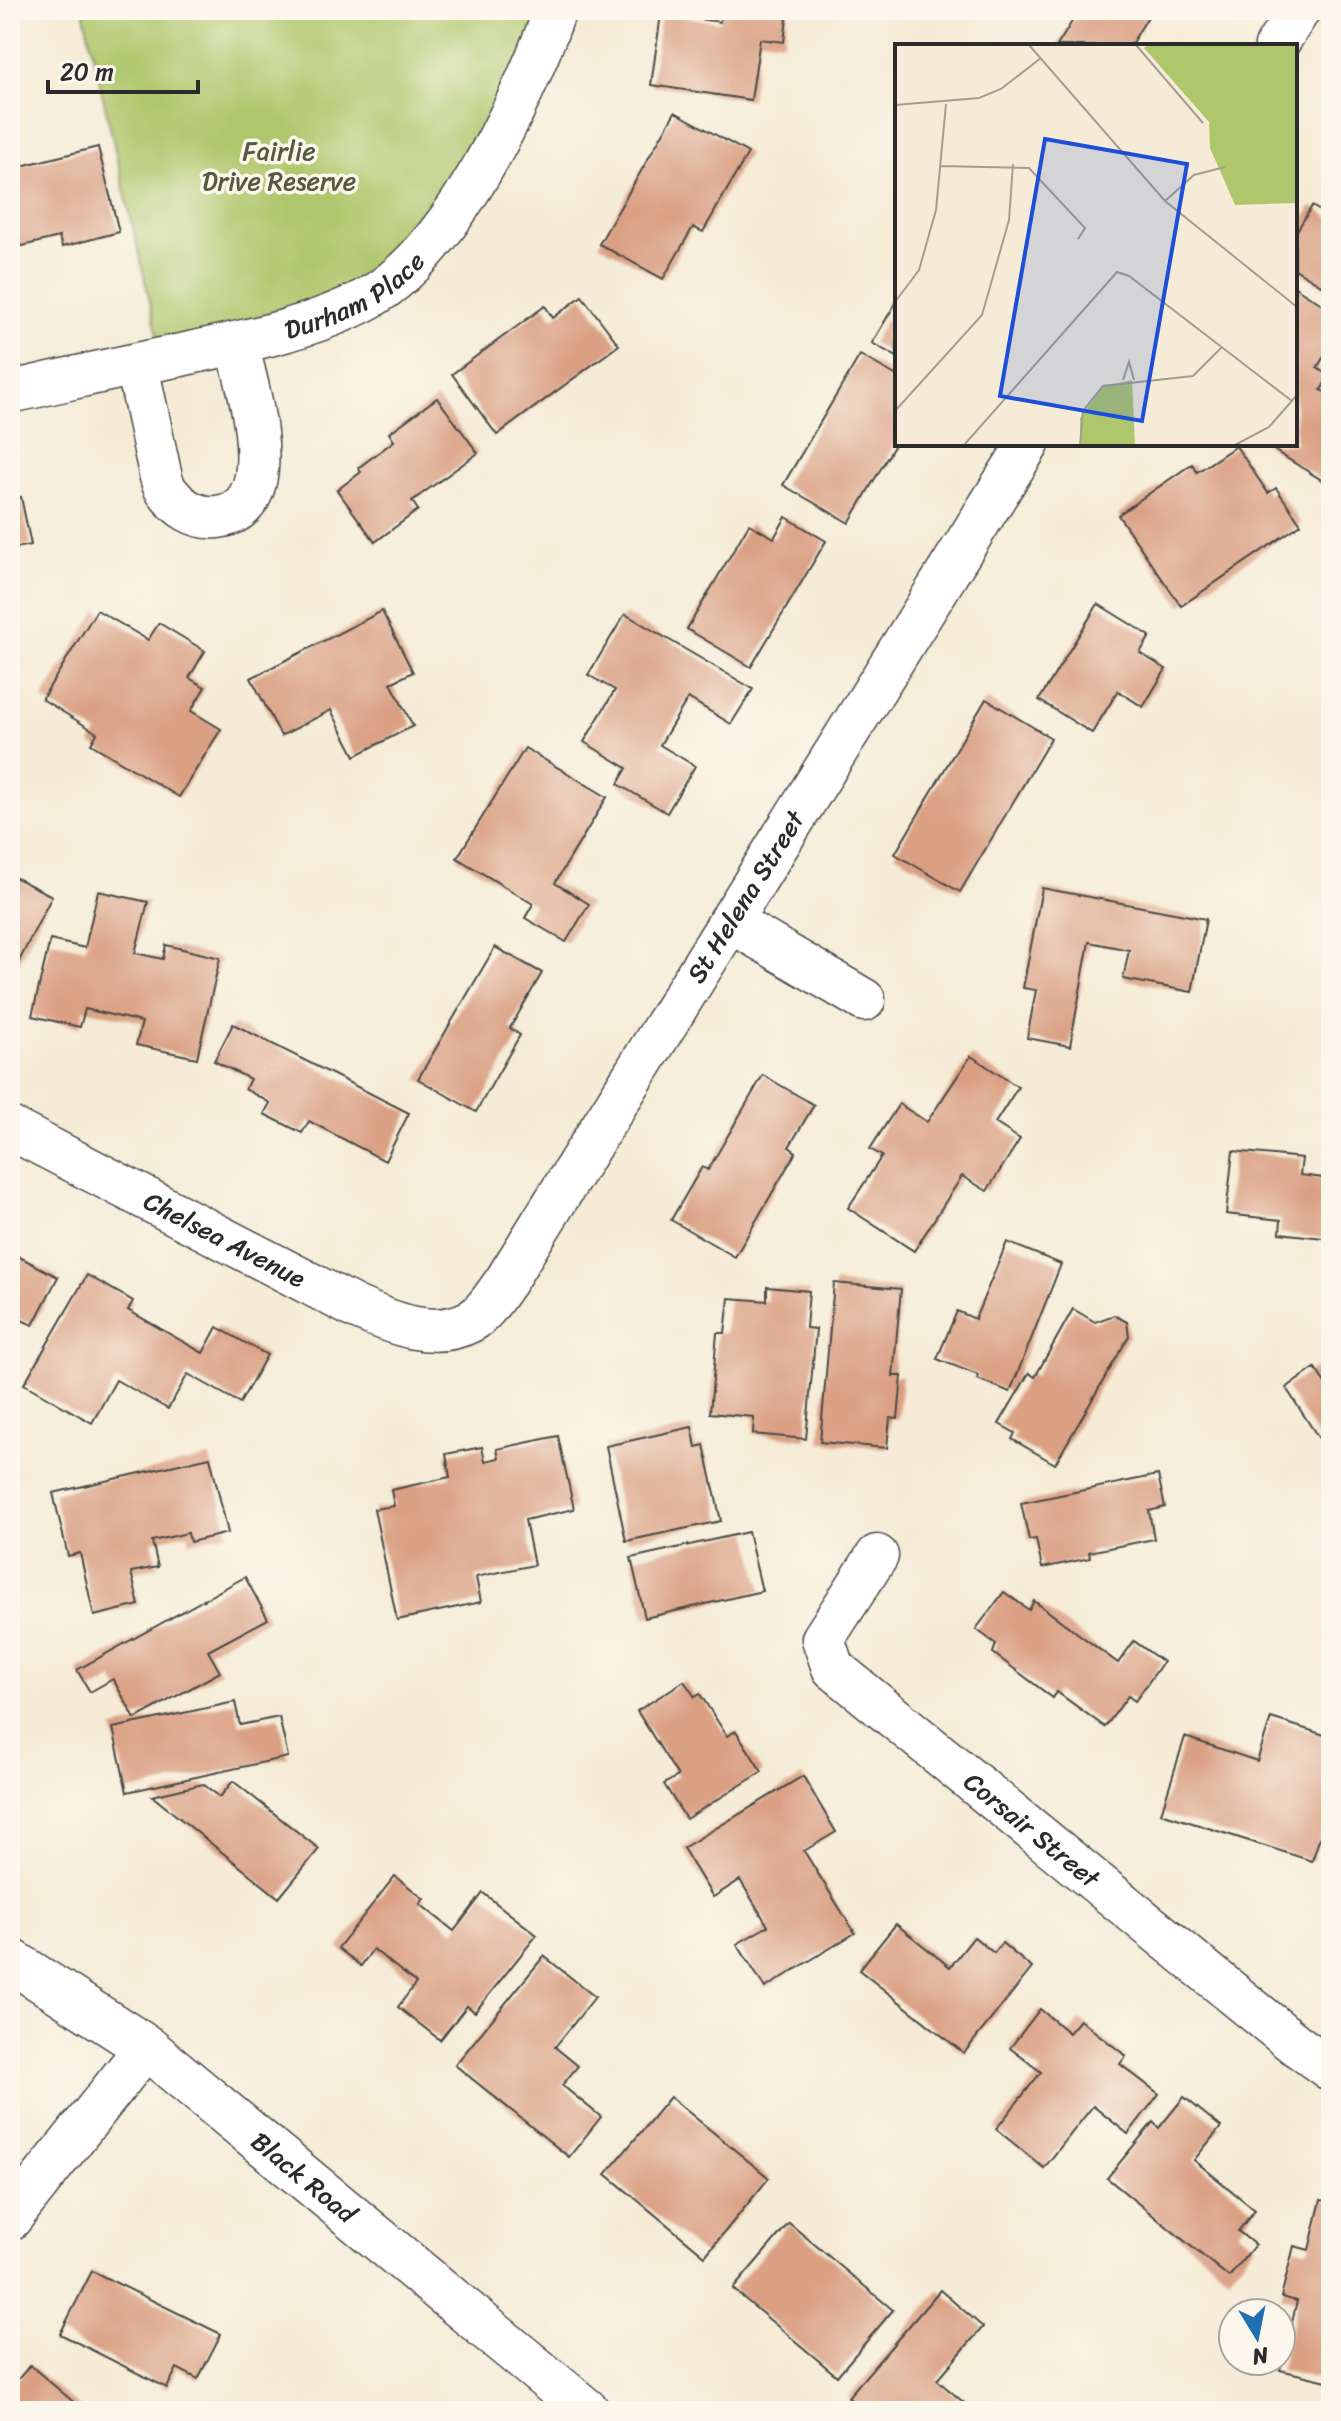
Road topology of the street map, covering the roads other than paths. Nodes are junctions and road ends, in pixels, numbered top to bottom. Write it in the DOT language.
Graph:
graph roads {
  1 [pos="555,10"];
  2 [pos="1299,10"];
  3 [pos="1277,44"];
  4 [pos="237,343"];
  5 [pos="137,365"];
  6 [pos="10,392"];
  7 [pos="1027,446"];
  8 [pos="730,921"];
  9 [pos="864,1000"];
  10 [pos="10,1128"];
  11 [pos="445,1328"];
  12 [pos="877,1556"];
  13 [pos="10,1960"];
  14 [pos="146,2047"];
  15 [pos="1331,2070"];
  16 [pos="10,2219"];
  17 [pos="587,2411"];
  1 -- 4 [label="street, Durham Place"];
  2 -- 3 [label="street"];
  4 -- 5 [label="street, Durham Place"];
  4 -- 5 [label="street"];
  5 -- 6 [label="street, Durham Place"];
  7 -- 8 [label="street, St Helena Street"];
  8 -- 9 [label="street"];
  8 -- 11 [label="street, St Helena Street"];
  10 -- 11 [label="street, Chelsea Avenue"];
  12 -- 15 [label="street, Corsair Street"];
  13 -- 14 [label="main road, Black Road"];
  14 -- 16 [label="street"];
  14 -- 17 [label="main road, Black Road"];
}
